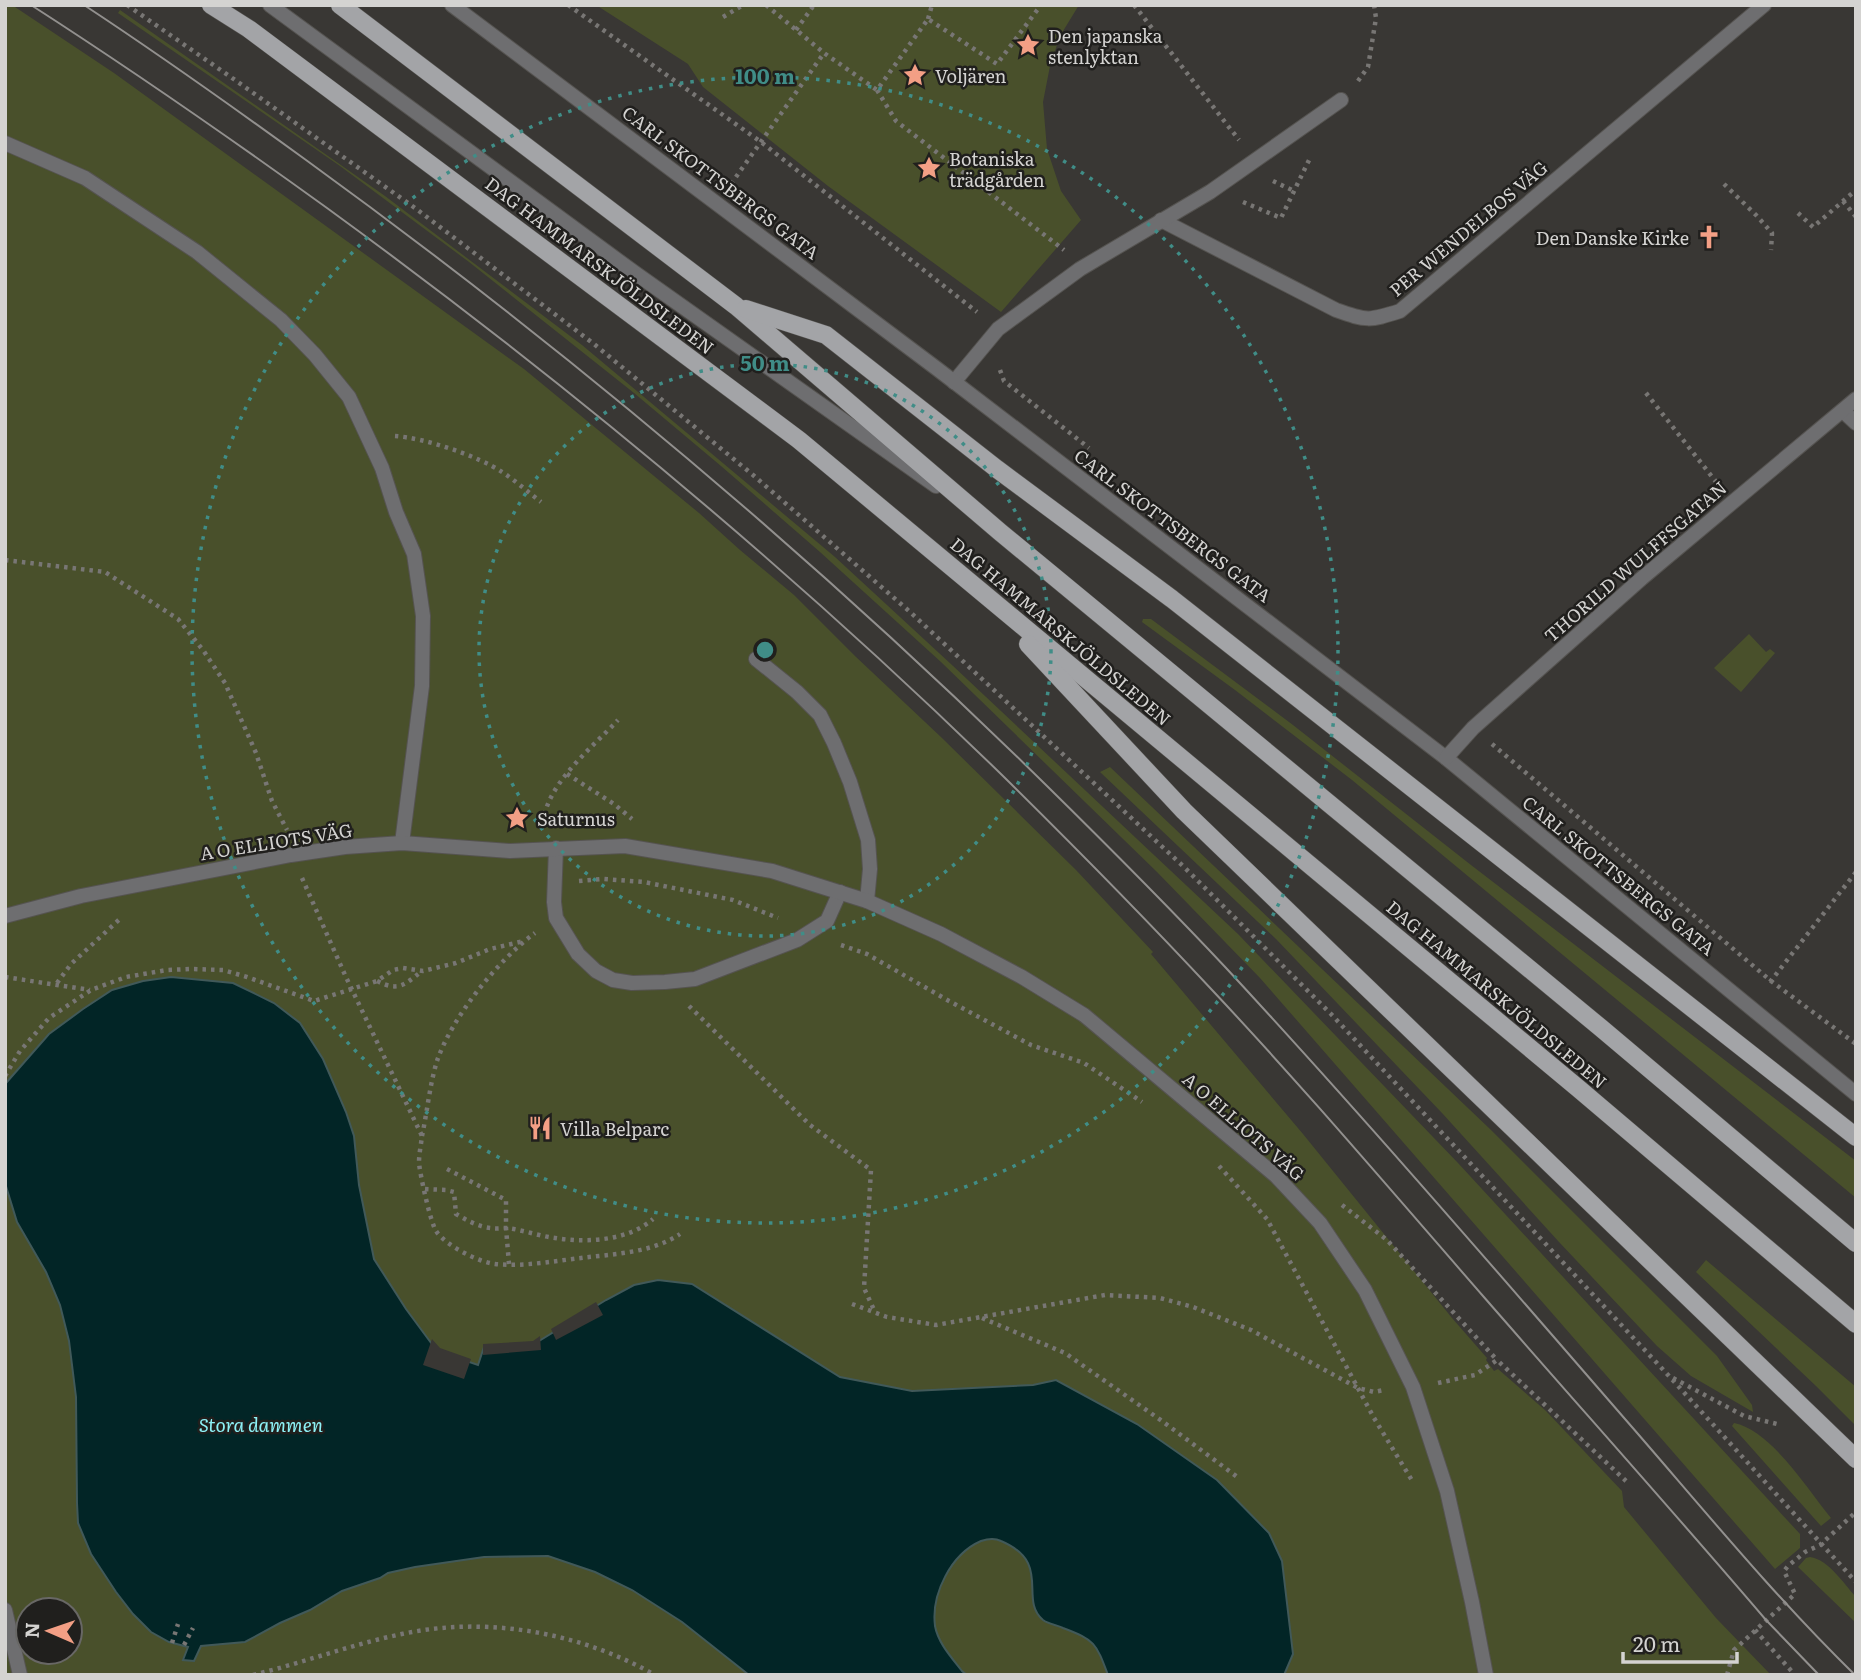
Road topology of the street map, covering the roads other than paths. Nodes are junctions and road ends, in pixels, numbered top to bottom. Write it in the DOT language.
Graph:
graph roads {
  1 [pos="211,5"];
  2 [pos="270,5"];
  3 [pos="340,5"];
  4 [pos="452,5"];
  5 [pos="1764,5"];
  6 [pos="1341,100"];
  7 [pos="5,143"];
  8 [pos="1160,220"];
  9 [pos="736,306"];
  10 [pos="954,382"];
  11 [pos="1856,399"];
  12 [pos="1843,411"];
  13 [pos="1856,423"];
  14 [pos="1000,532"];
  15 [pos="979,590"];
  16 [pos="756,659"];
  17 [pos="1446,758"];
  18 [pos="402,843"];
  19 [pos="551,848"];
  20 [pos="840,892"];
  21 [pos="867,901"];
  22 [pos="5,916"];
  23 [pos="1856,1094"];
  24 [pos="1856,1137"];
  25 [pos="1856,1243"];
  26 [pos="1856,1324"];
  27 [pos="1856,1459"];
  28 [pos="5,1610"];
  29 [pos="20,1675"];
  30 [pos="1486,1675"];
  1 -- 15 [label="main road, DAG HAMMARSKJÖLDSLEDEN"];
  2 -- 14 [label="street"];
  3 -- 9 [label="main road, DAG HAMMARSKJÖLDSLEDEN"];
  4 -- 10 [label="street, CARL SKOTTSBERGS GATA"];
  5 -- 8 [label="street, PER WENDELBOS VÄG"];
  6 -- 8 [label="street"];
  7 -- 18 [label="street"];
  8 -- 10 [label="street"];
  9 -- 14 [label="main road, DAG HAMMARSKJÖLDSLEDEN"];
  9 -- 24 [label="main road"];
  10 -- 17 [label="street, CARL SKOTTSBERGS GATA"];
  11 -- 12 [label="street, THORILD WULFFSGATAN"];
  12 -- 13 [label="street"];
  12 -- 17 [label="street, THORILD WULFFSGATAN"];
  14 -- 25 [label="main road, DAG HAMMARSKJÖLDSLEDEN"];
  15 -- 26 [label="main road, DAG HAMMARSKJÖLDSLEDEN"];
  15 -- 27 [label="main road"];
  16 -- 21 [label="street"];
  17 -- 23 [label="street, CARL SKOTTSBERGS GATA"];
  18 -- 19 [label="street, A O ELLIOTS VÄG"];
  18 -- 22 [label="street, A O ELLIOTS VÄG"];
  19 -- 20 [label="street, A O ELLIOTS VÄG"];
  19 -- 20 [label="street"];
  20 -- 21 [label="street, A O ELLIOTS VÄG"];
  21 -- 30 [label="street, A O ELLIOTS VÄG"];
  28 -- 29 [label="street"];
}
